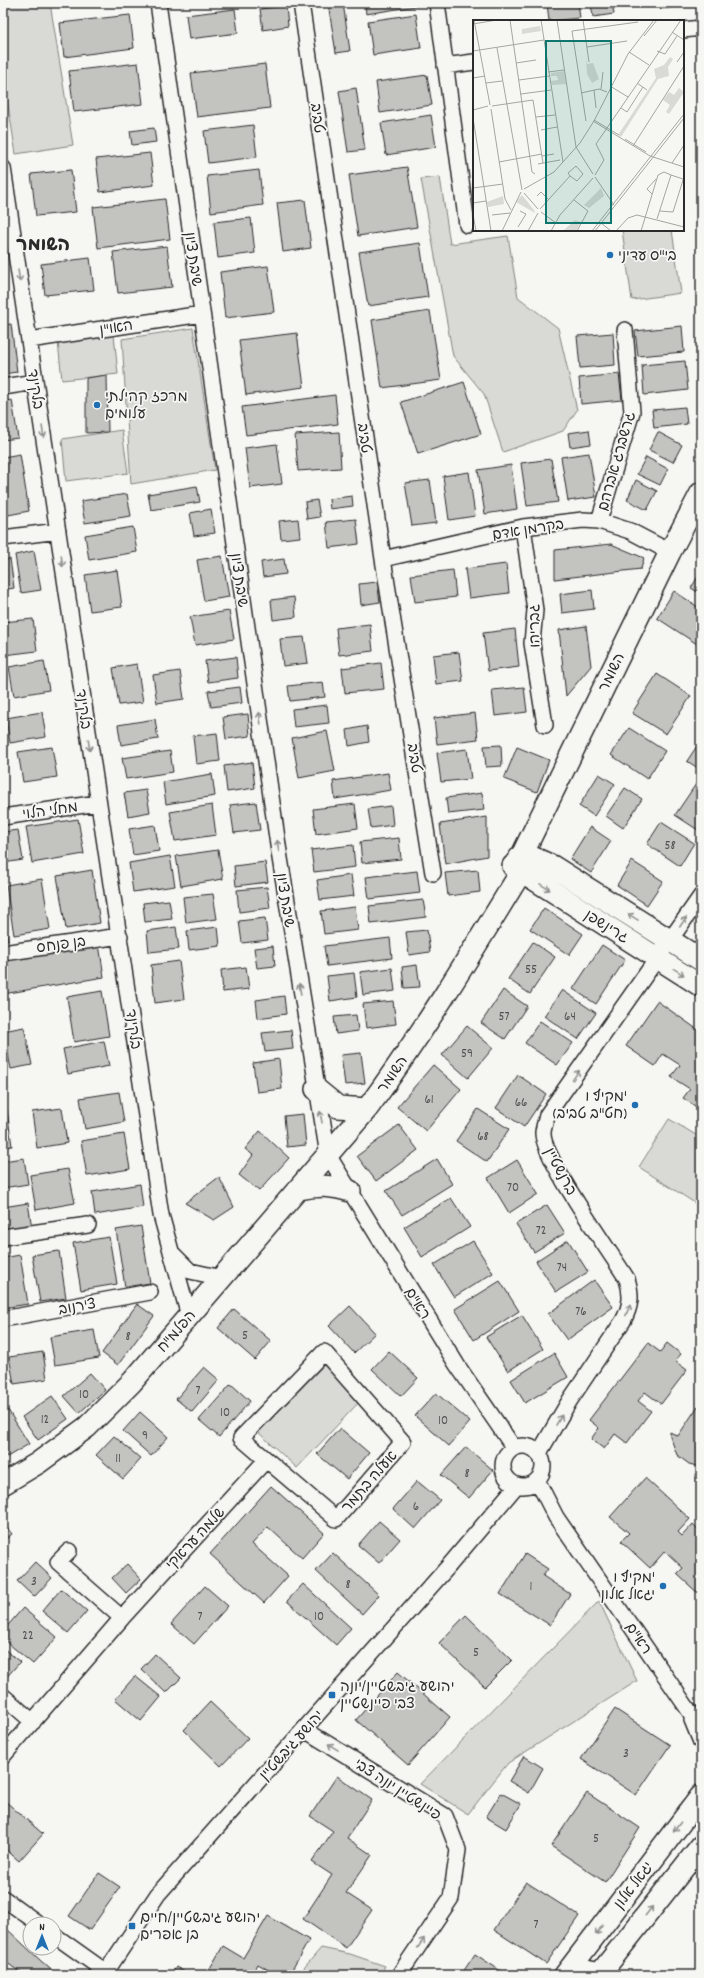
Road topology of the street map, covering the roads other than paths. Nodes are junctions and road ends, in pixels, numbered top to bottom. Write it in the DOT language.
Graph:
graph roads {
  1 [pos="158,3"];
  2 [pos="301,3"];
  3 [pos="437,3"];
  4 [pos="701,28"];
  5 [pos="684,30"];
  6 [pos="473,62"];
  7 [pos="445,66"];
  8 [pos="3,168"];
  9 [pos="467,224"];
  10 [pos="202,314"];
  11 [pos="625,330"];
  12 [pos="29,340"];
  13 [pos="35,382"];
  14 [pos="3,386"];
  15 [pos="701,493"];
  16 [pos="599,521"];
  17 [pos="523,527"];
  18 [pos="58,531"];
  19 [pos="3,538"];
  20 [pos="670,552"];
  21 [pos="383,559"];
  22 [pos="545,725"];
  23 [pos="98,803"];
  24 [pos="3,817"];
  25 [pos="519,864"];
  26 [pos="433,873"];
  27 [pos="701,896"];
  28 [pos="120,936"];
  29 [pos="671,940"];
  30 [pos="3,953"];
  31 [pos="658,959"];
  32 [pos="701,960"];
  33 [pos="701,986"];
  34 [pos="316,1089"];
  35 [pos="367,1109"];
  36 [pos="328,1155"];
  37 [pos="299,1189"];
  38 [pos="350,1191"];
  39 [pos="88,1225"];
  40 [pos="3,1237"];
  41 [pos="169,1250"];
  42 [pos="222,1278"];
  43 [pos="150,1292"];
  44 [pos="189,1316"];
  45 [pos="3,1319"];
  46 [pos="514,1448"];
  47 [pos="539,1454"];
  48 [pos="266,1460"];
  49 [pos="537,1480"];
  50 [pos="3,1484"];
  51 [pos="518,1485"];
  52 [pos="69,1551"];
  53 [pos="122,1618"];
  54 [pos="3,1696"];
  55 [pos="691,1715"];
  56 [pos="33,1722"];
  57 [pos="701,1728"];
  58 [pos="305,1730"];
  59 [pos="701,1742"];
  60 [pos="3,1756"];
  61 [pos="701,1796"];
  62 [pos="701,1846"];
  63 [pos="3,1898"];
  64 [pos="28,1916"];
  65 [pos="62,1941"];
  66 [pos="571,1972"];
  67 [pos="105,1974"];
  68 [pos="602,1974"];
  69 [pos="399,1975"];
  1 -- 10 [label="street, שיבת ציון"];
  2 -- 21 [label="street, טביב"];
  3 -- 7 [label="street"];
  4 -- 5 [label="street"];
  6 -- 7 [label="street"];
  7 -- 9 [label="street"];
  8 -- 12 [label="street, בלקינד, one-way"];
  10 -- 12 [label="street, האו\"ן"];
  34 -- 10 [label="street, שיבת ציון, one-way"];
  11 -- 16 [label="street, גרשברג אברהם"];
  12 -- 13 [label="street, בלקינד"];
  13 -- 14 [label="street"];
  13 -- 18 [label="street, בלקינד, one-way"];
  15 -- 20 [label="street, השומר"];
  16 -- 17 [label="street, בקרמן אדם"];
  16 -- 20 [label="street, בקרמן אדם"];
  17 -- 21 [label="street, בקרמן אדם"];
  17 -- 22 [label="street, גבריהו"];
  18 -- 19 [label="street"];
  18 -- 23 [label="street, בלקינד, one-way"];
  20 -- 25 [label="street, השומר"];
  21 -- 26 [label="street, טביב"];
  23 -- 24 [label="street, מחלי הלוי"];
  23 -- 28 [label="street, בלקינד"];
  29 -- 25 [label="street, גרינשפן, one-way"];
  25 -- 31 [label="street, גרינשפן, one-way"];
  25 -- 35 [label="street, השומר"];
  29 -- 27 [label="street, ברנשטיין, one-way"];
  28 -- 30 [label="street, בן פנחס"];
  28 -- 41 [label="street, בלקינד"];
  29 -- 31 [label="street, ברנשטיין"];
  29 -- 32 [label="street, גרינשפן"];
  31 -- 33 [label="street, גרינשפן, one-way"];
  47 -- 31 [label="street, ברנשטיין, one-way"];
  34 -- 35 [label="street"];
  36 -- 34 [label="street, שיבת ציון, one-way"];
  35 -- 36 [label="street, השומר"];
  36 -- 37 [label="street, הפלמ\"ח"];
  36 -- 38 [label="street, רא\"ם"];
  37 -- 38 [label="street"];
  37 -- 42 [label="street, הפלמ\"ח"];
  38 -- 46 [label="street, רא\"ם"];
  39 -- 40 [label="street"];
  41 -- 42 [label="street"];
  41 -- 44 [label="street, בלקינד"];
  42 -- 44 [label="street, הפלמ\"ח"];
  43 -- 45 [label="street, צ'רנוב"];
  44 -- 50 [label="street, הפלמ\"ח"];
  46 -- 47 [label="street"];
  46 -- 51 [label="street"];
  47 -- 49 [label="street"];
  48 -- 48 [label="street, אעלה בתמר"];
  48 -- 53 [label="street, שלמה עראקי"];
  49 -- 51 [label="street"];
  49 -- 55 [label="street, רא\"ם"];
  51 -- 58 [label="street, יהושע גיבשטיין"];
  52 -- 53 [label="street"];
  53 -- 56 [label="street, שלמה עראקי"];
  54 -- 56 [label="street"];
  55 -- 57 [label="street, רא\"ם"];
  55 -- 59 [label="street, רא\"ם"];
  56 -- 60 [label="street, שלמה עראקי"];
  58 -- 67 [label="street, יהושע גיבשטיין"];
  69 -- 58 [label="street, פיינשטיין יונה צבי, one-way"];
  61 -- 66 [label="street, יגאל אלון, one-way"];
  68 -- 62 [label="street, יגאל אלון, one-way"];
  63 -- 64 [label="street"];
  65 -- 67 [label="street"];
  66 -- 68 [label="street"];
}
